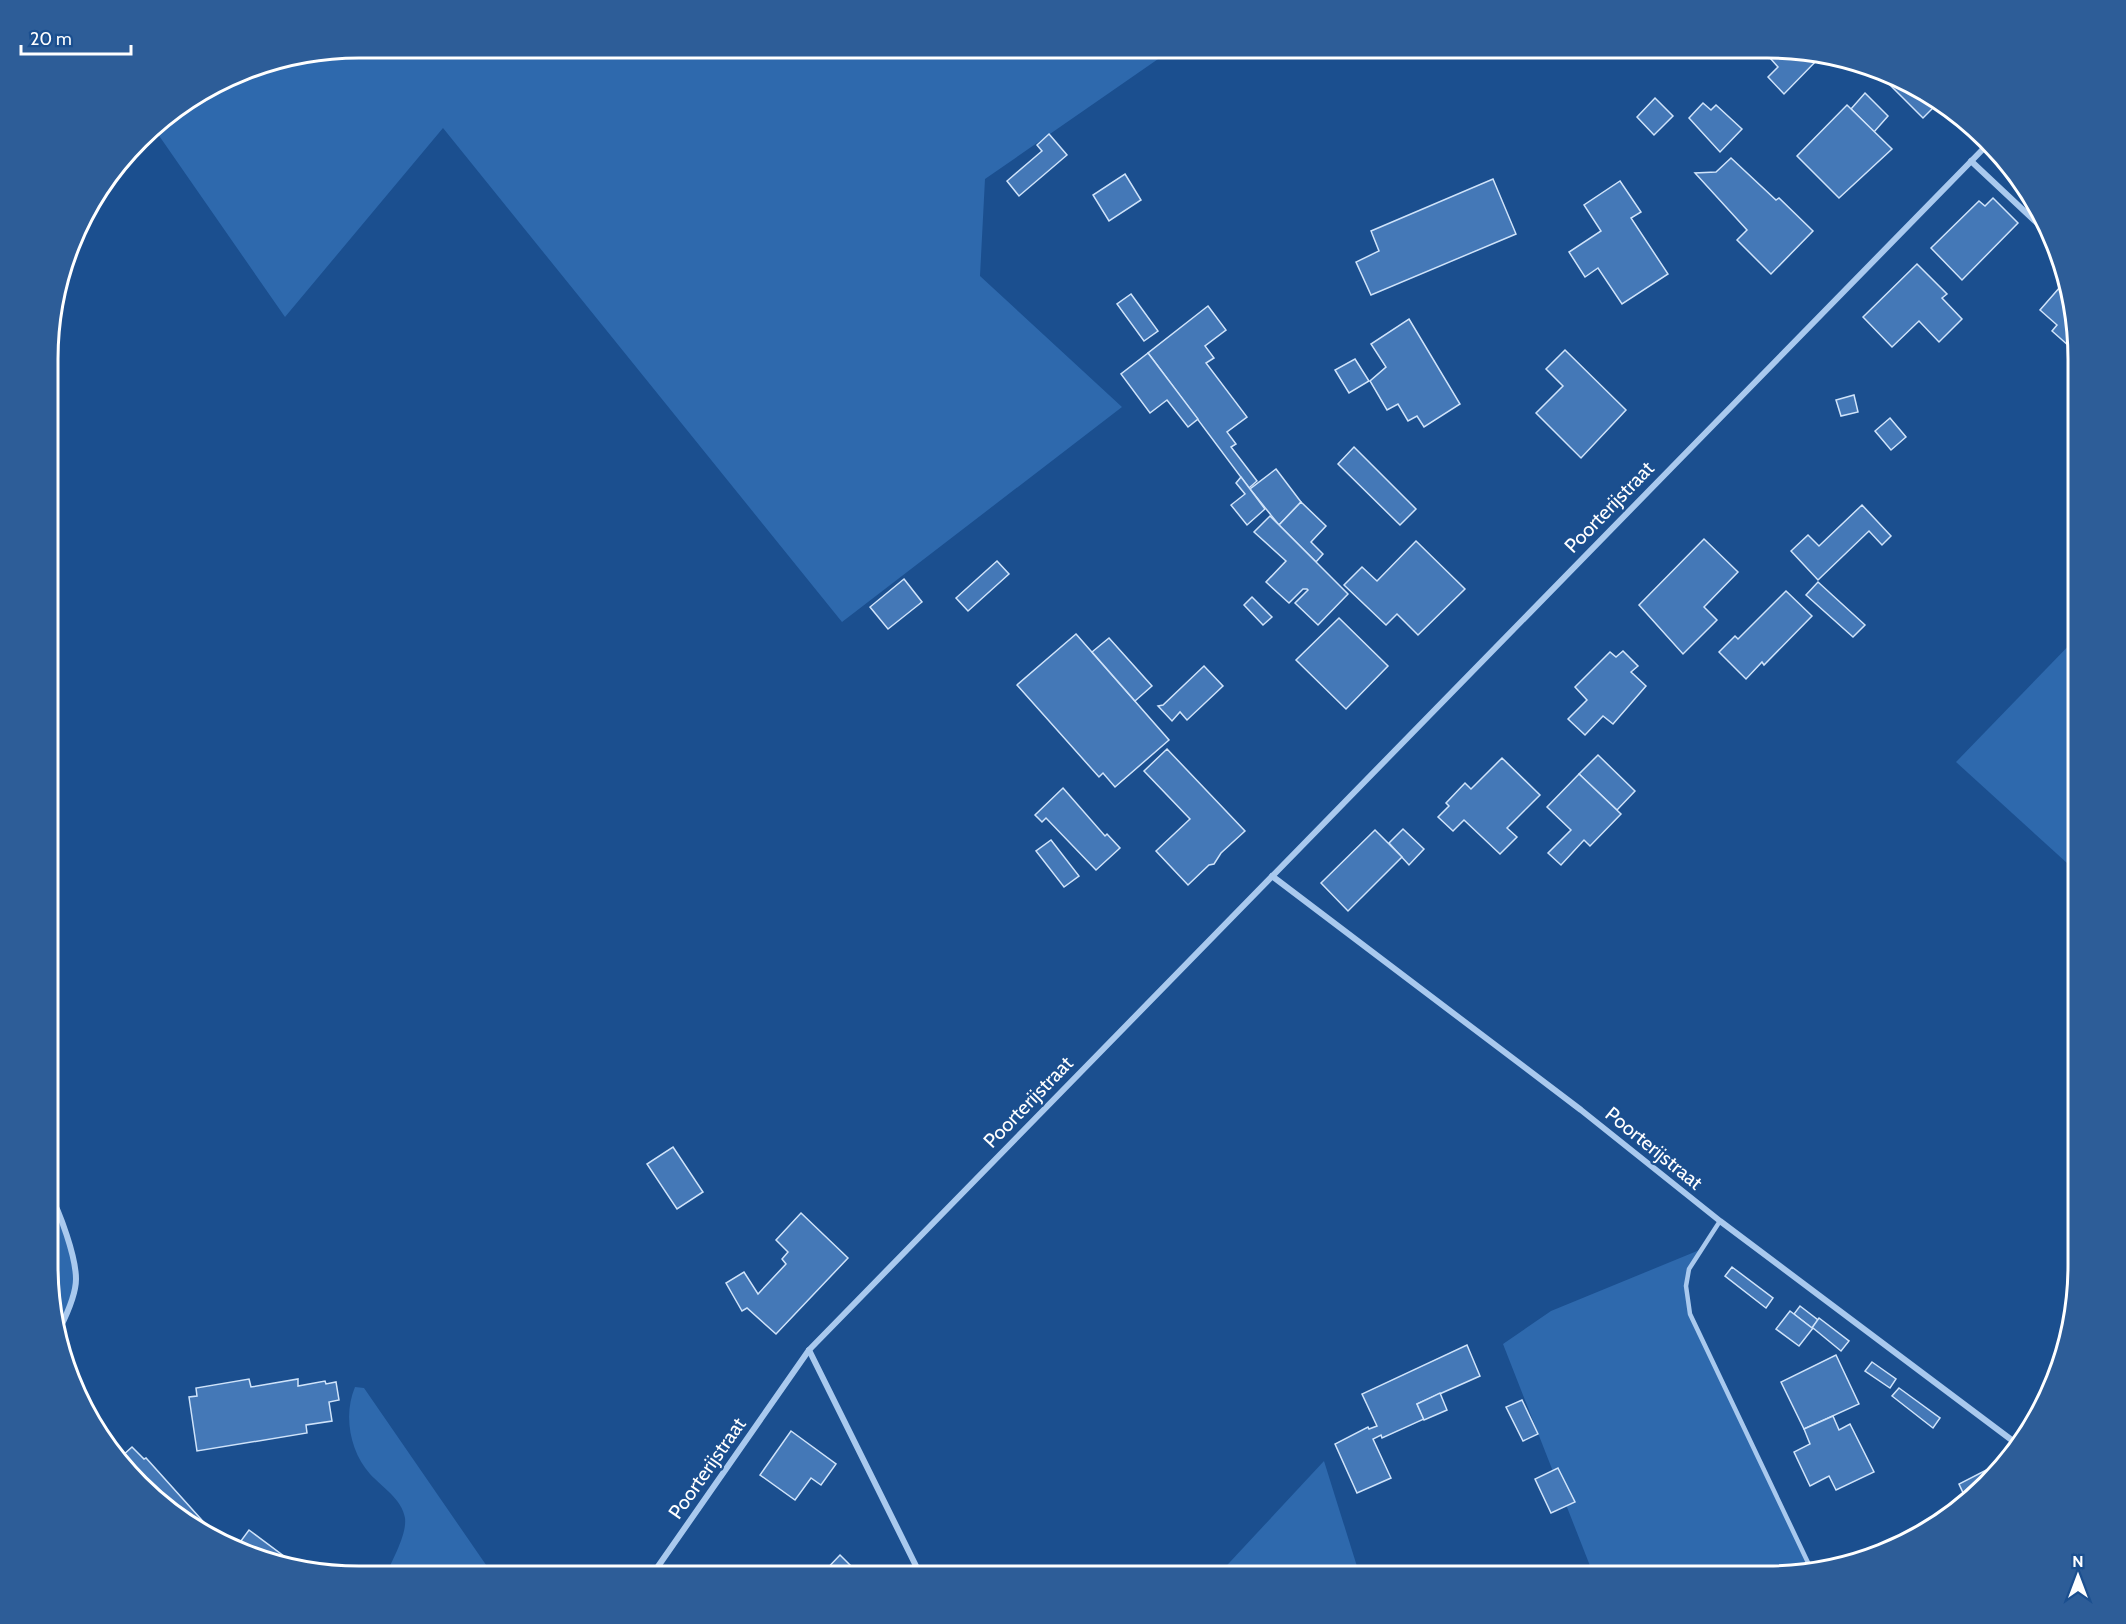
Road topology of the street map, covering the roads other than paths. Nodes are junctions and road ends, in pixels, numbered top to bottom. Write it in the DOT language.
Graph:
graph roads {
  1 [pos="1982,150"];
  2 [pos="1971,161"];
  3 [pos="2031,217"];
  4 [pos="1272,876"];
  5 [pos="58,1215"];
  6 [pos="1720,1221"];
  7 [pos="64,1321"];
  8 [pos="809,1350"];
  9 [pos="2011,1440"];
  10 [pos="1808,1563"];
  11 [pos="658,1566"];
  12 [pos="916,1566"];
  1 -- 2 [label="street, Poorterijstraat"];
  2 -- 3 [label="street"];
  2 -- 4 [label="street, Poorterijstraat"];
  4 -- 6 [label="street, Poorterijstraat"];
  4 -- 8 [label="street, Poorterijstraat"];
  5 -- 7 [label="street"];
  6 -- 9 [label="street, Poorterijstraat"];
  6 -- 10 [label="lane"];
  8 -- 11 [label="street, Poorterijstraat"];
  8 -- 12 [label="street"];
}
